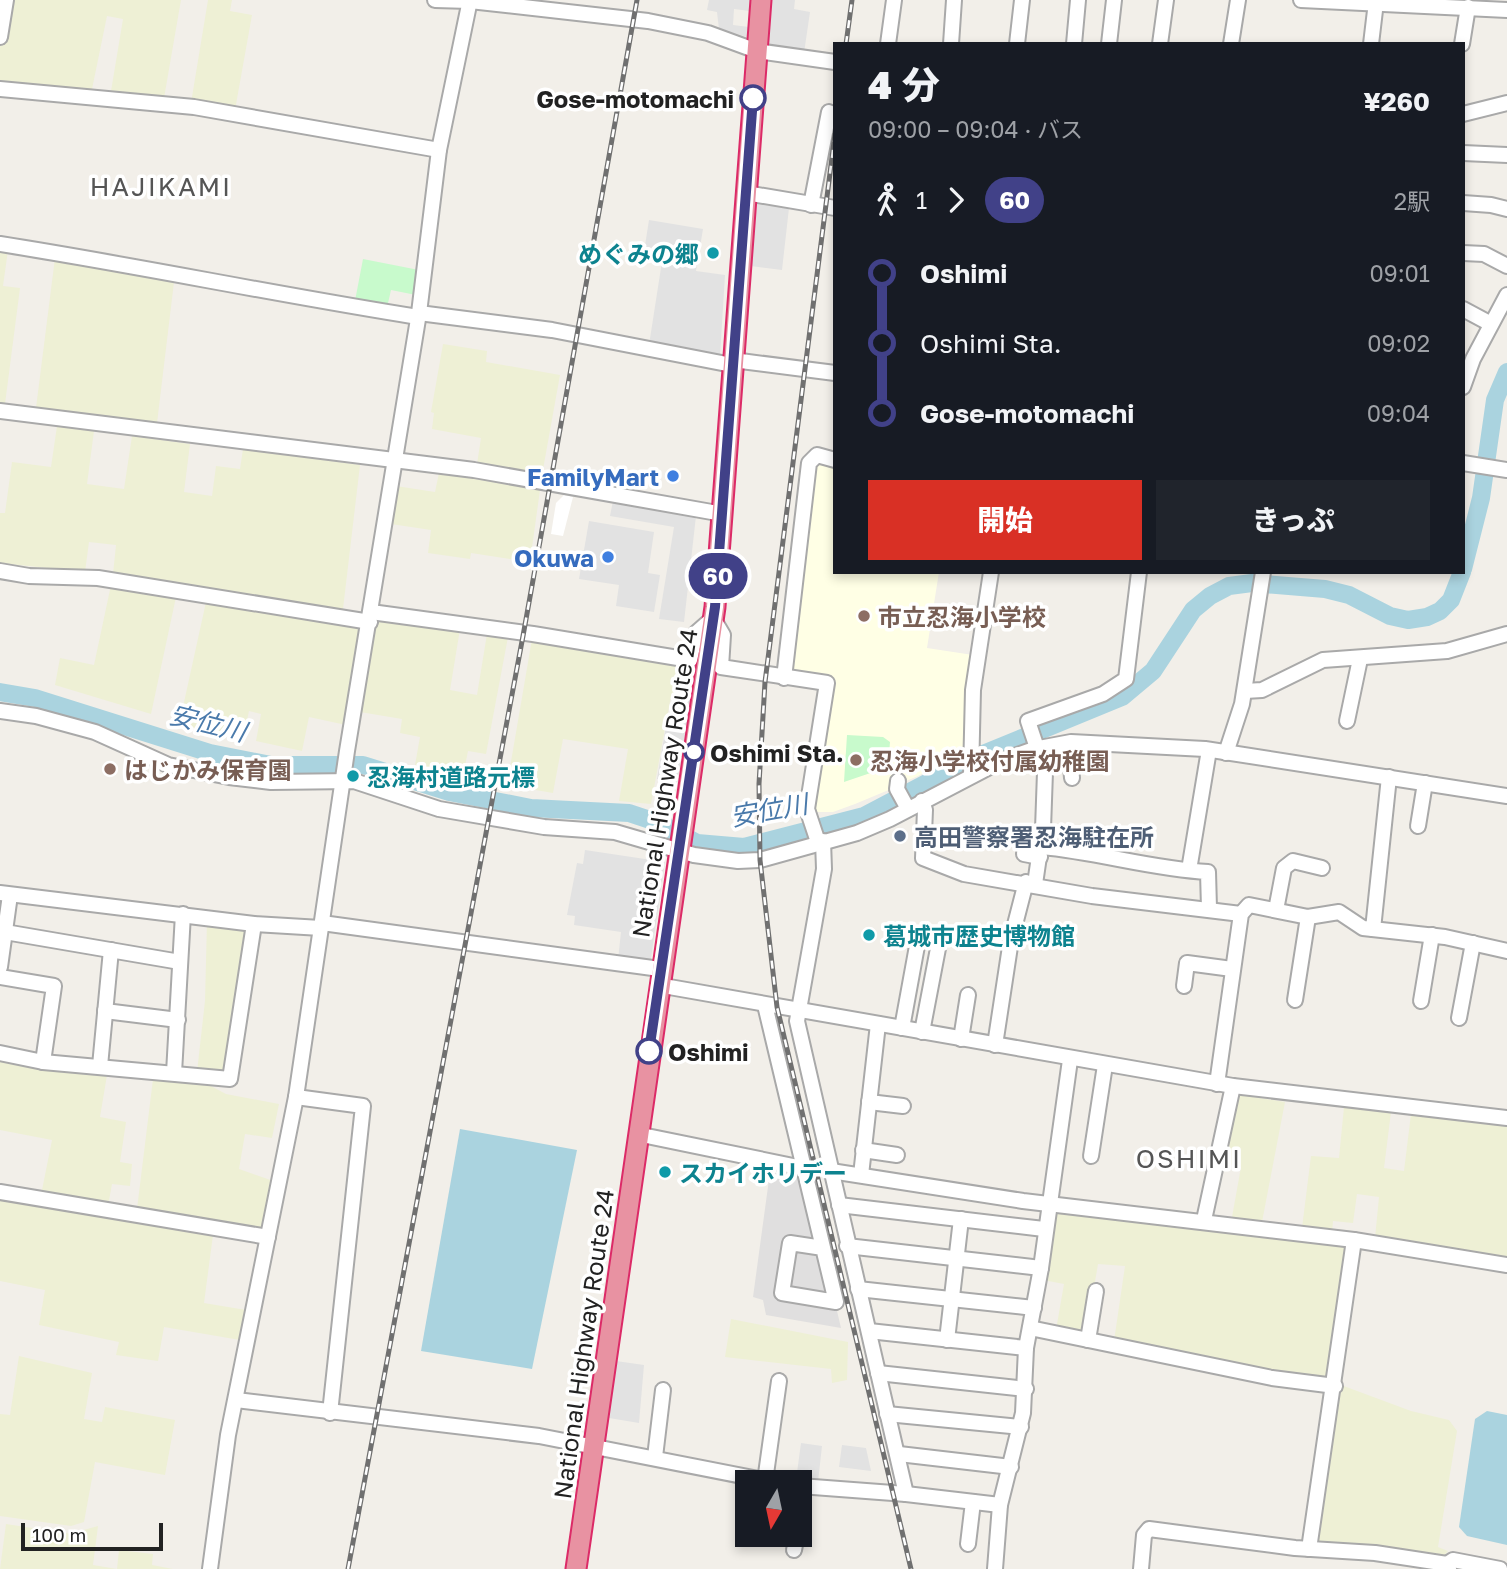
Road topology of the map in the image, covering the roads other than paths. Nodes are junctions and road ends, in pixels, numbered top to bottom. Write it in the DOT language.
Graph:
graph roads {
  1 [pos="6,0"];
  2 [pos="435,0"];
  3 [pos="470,0"];
  4 [pos="761,0"];
  5 [pos="894,0"];
  6 [pos="954,0"];
  7 [pos="1022,0"];
  8 [pos="1078,0"];
  9 [pos="1114,0"];
  10 [pos="1166,0"];
  11 [pos="1238,0"];
  12 [pos="1301,0"];
  13 [pos="1313,0"];
  14 [pos="1405,1"];
  15 [pos="1376,2"];
  16 [pos="1474,5"];
  17 [pos="1507,10"];
  18 [pos="0,37"];
  19 [pos="888,42"];
  20 [pos="951,42"];
  21 [pos="1017,42"];
  22 [pos="1074,42"];
  23 [pos="1109,42"];
  24 [pos="1160,42"];
  25 [pos="1231,42"];
  26 [pos="1371,42"];
  27 [pos="1463,42"];
  28 [pos="757,51"];
  29 [pos="833,62"];
  30 [pos="0,89"];
  31 [pos="1507,103"];
  32 [pos="829,112"];
  33 [pos="1465,114"];
  34 [pos="439,150"];
  35 [pos="1465,153"];
  36 [pos="1507,155"];
  37 [pos="746,193"];
  38 [pos="1465,203"];
  39 [pos="811,205"];
  40 [pos="833,208"];
  41 [pos="1507,209"];
  42 [pos="0,244"];
  43 [pos="1465,253"];
  44 [pos="1507,266"];
  45 [pos="1507,295"];
  46 [pos="1465,310"];
  47 [pos="418,315"];
  48 [pos="1491,324"];
  49 [pos="732,363"];
  50 [pos="833,373"];
  51 [pos="1465,381"];
  52 [pos="0,411"];
  53 [pos="833,459"];
  54 [pos="396,461"];
  55 [pos="1469,464"];
  56 [pos="1502,469"];
  57 [pos="723,514"];
  58 [pos="0,571"];
  59 [pos="991,574"];
  60 [pos="1138,574"];
  61 [pos="1263,574"];
  62 [pos="371,617"];
  63 [pos="713,618"];
  64 [pos="1507,634"];
  65 [pos="1360,659"];
  66 [pos="784,678"];
  67 [pos="1244,691"];
  68 [pos="0,710"];
  69 [pos="1347,721"];
  70 [pos="1069,743"];
  71 [pos="1038,746"];
  72 [pos="1209,750"];
  73 [pos="1226,752"];
  74 [pos="971,772"];
  75 [pos="1389,777"];
  76 [pos="343,778"];
  77 [pos="1072,778"];
  78 [pos="1425,783"];
  79 [pos="898,786"];
  80 [pos="1507,796"];
  81 [pos="922,801"];
  82 [pos="907,807"];
  83 [pos="1418,826"];
  84 [pos="1026,836"];
  85 [pos="681,840"];
  86 [pos="819,841"];
  87 [pos="1041,852"];
  88 [pos="1322,868"];
  89 [pos="1189,870"];
  90 [pos="1030,883"];
  91 [pos="5,894"];
  92 [pos="1209,908"];
  93 [pos="1276,910"];
  94 [pos="183,914"];
  95 [pos="1241,914"];
  96 [pos="1308,917"];
  97 [pos="254,924"];
  98 [pos="322,925"];
  99 [pos="1373,929"];
  100 [pos="5,932"];
  101 [pos="1432,935"];
  102 [pos="940,938"];
  103 [pos="915,939"];
  104 [pos="1473,943"];
  105 [pos="111,950"];
  106 [pos="1507,951"];
  107 [pos="180,962"];
  108 [pos="0,967"];
  109 [pos="1232,969"];
  110 [pos="0,977"];
  111 [pos="659,977"];
  112 [pos="1185,986"];
  113 [pos="968,995"];
  114 [pos="1295,1000"];
  115 [pos="1421,1002"];
  116 [pos="765,1004"];
  117 [pos="799,1010"];
  118 [pos="105,1011"];
  119 [pos="1459,1018"];
  120 [pos="178,1020"];
  121 [pos="878,1024"];
  122 [pos="902,1028"];
  123 [pos="922,1032"];
  124 [pos="961,1039"];
  125 [pos="995,1045"];
  126 [pos="0,1053"];
  127 [pos="1070,1060"];
  128 [pos="43,1062"];
  129 [pos="1105,1065"];
  130 [pos="100,1066"];
  131 [pos="174,1073"];
  132 [pos="1217,1084"];
  133 [pos="1233,1086"];
  134 [pos="296,1097"];
  135 [pos="869,1102"];
  136 [pos="903,1106"];
  137 [pos="1507,1118"];
  138 [pos="637,1134"];
  139 [pos="863,1150"];
  140 [pos="897,1155"];
  141 [pos="1091,1156"];
  142 [pos="803,1167"];
  143 [pos="831,1171"];
  144 [pos="861,1175"];
  145 [pos="0,1192"];
  146 [pos="1048,1203"];
  147 [pos="839,1205"];
  148 [pos="961,1219"];
  149 [pos="1204,1220"];
  150 [pos="1044,1229"];
  151 [pos="268,1237"];
  152 [pos="1354,1240"];
  153 [pos="847,1246"];
  154 [pos="823,1248"];
  155 [pos="956,1259"];
  156 [pos="1507,1265"];
  157 [pos="1041,1269"];
  158 [pos="858,1289"];
  159 [pos="1096,1291"];
  160 [pos="951,1299"];
  161 [pos="1034,1308"];
  162 [pos="1030,1328"];
  163 [pos="869,1331"];
  164 [pos="947,1340"];
  165 [pos="1088,1340"];
  166 [pos="1026,1348"];
  167 [pos="878,1373"];
  168 [pos="779,1381"];
  169 [pos="1335,1386"];
  170 [pos="1026,1389"];
  171 [pos="663,1390"];
  172 [pos="236,1399"];
  173 [pos="330,1413"];
  174 [pos="887,1413"];
  175 [pos="1021,1427"];
  176 [pos="593,1445"];
  177 [pos="899,1454"];
  178 [pos="655,1457"];
  179 [pos="1011,1466"];
  180 [pos="770,1470"];
  181 [pos="735,1479"];
  182 [pos="812,1487"];
  183 [pos="906,1494"];
  184 [pos="973,1502"];
  185 [pos="1000,1505"];
  186 [pos="968,1544"];
  187 [pos="795,1547"];
  188 [pos="1309,1549"];
  189 [pos="794,1550"];
  190 [pos="1392,1562"];
  191 [pos="1448,1567"];
  192 [pos="210,1569"];
  193 [pos="576,1569"];
  194 [pos="995,1569"];
  195 [pos="1141,1569"];
  196 [pos="1500,1569"];
  1 -- 18 [label="street"];
  2 -- 3 [label="street"];
  3 -- 28 [label="street"];
  3 -- 34 [label="street"];
  4 -- 28 [label="highway, National Highway Route 24"];
  5 -- 19 [label="street"];
  6 -- 20 [label="street"];
  7 -- 21 [label="street"];
  8 -- 22 [label="street"];
  9 -- 23 [label="street"];
  10 -- 24 [label="street"];
  11 -- 25 [label="street"];
  12 -- 13 [label="street"];
  13 -- 15 [label="street"];
  14 -- 15 [label="street"];
  14 -- 16 [label="street"];
  15 -- 26 [label="street"];
  16 -- 17 [label="street"];
  16 -- 27 [label="street"];
  28 -- 29 [label="street"];
  28 -- 37 [label="highway, National Highway Route 24"];
  30 -- 34 [label="street"];
  31 -- 33 [label="street"];
  32 -- 39 [label="street"];
  34 -- 47 [label="street"];
  35 -- 36 [label="street"];
  37 -- 39 [label="street"];
  37 -- 49 [label="highway, National Highway Route 24"];
  38 -- 41 [label="street"];
  39 -- 40 [label="street"];
  42 -- 47 [label="street"];
  43 -- 44 [label="street"];
  45 -- 48 [label="street"];
  46 -- 48 [label="street"];
  47 -- 49 [label="street"];
  47 -- 54 [label="street"];
  48 -- 51 [label="street"];
  49 -- 50 [label="street"];
  49 -- 57 [label="highway, National Highway Route 24"];
  52 -- 54 [label="street"];
  53 -- 66 [label="street"];
  54 -- 57 [label="street"];
  54 -- 62 [label="street"];
  55 -- 56 [label="street"];
  57 -- 63 [label="highway, National Highway Route 24"];
  58 -- 62 [label="street"];
  59 -- 74 [label="street"];
  60 -- 71 [label="street"];
  61 -- 67 [label="street"];
  62 -- 63 [label="street"];
  62 -- 76 [label="street"];
  63 -- 66 [label="street"];
  63 -- 85 [label="highway, National Highway Route 24"];
  64 -- 65 [label="street"];
  65 -- 67 [label="street"];
  65 -- 69 [label="street"];
  66 -- 86 [label="street"];
  67 -- 73 [label="street"];
  68 -- 76 [label="street"];
  70 -- 71 [label="street"];
  70 -- 72 [label="street"];
  70 -- 77 [label="street"];
  71 -- 74 [label="street"];
  71 -- 87 [label="street"];
  72 -- 73 [label="street"];
  72 -- 89 [label="street"];
  73 -- 75 [label="street"];
  74 -- 81 [label="street"];
  75 -- 78 [label="street"];
  75 -- 99 [label="street"];
  76 -- 85 [label="street"];
  76 -- 98 [label="street"];
  78 -- 80 [label="street"];
  78 -- 83 [label="street"];
  79 -- 82 [label="street"];
  81 -- 82 [label="street"];
  81 -- 90 [label="street"];
  82 -- 86 [label="street"];
  84 -- 87 [label="street"];
  85 -- 86 [label="street"];
  85 -- 111 [label="highway, National Highway Route 24"];
  86 -- 117 [label="street"];
  87 -- 89 [label="street"];
  87 -- 90 [label="street"];
  88 -- 93 [label="street"];
  89 -- 92 [label="street"];
  90 -- 92 [label="street"];
  90 -- 125 [label="street"];
  91 -- 94 [label="street"];
  91 -- 100 [label="street"];
  92 -- 95 [label="street"];
  93 -- 95 [label="street"];
  93 -- 96 [label="street"];
  94 -- 97 [label="street"];
  94 -- 107 [label="street"];
  95 -- 109 [label="street"];
  96 -- 99 [label="street"];
  96 -- 114 [label="street"];
  97 -- 98 [label="street"];
  97 -- 131 [label="street"];
  98 -- 111 [label="street"];
  98 -- 134 [label="street"];
  99 -- 101 [label="street"];
  100 -- 105 [label="street"];
  100 -- 108 [label="street"];
  101 -- 104 [label="street"];
  101 -- 115 [label="street"];
  102 -- 123 [label="street"];
  103 -- 122 [label="street"];
  104 -- 106 [label="street"];
  104 -- 119 [label="street"];
  105 -- 107 [label="street"];
  105 -- 118 [label="street"];
  107 -- 120 [label="street"];
  109 -- 112 [label="street"];
  109 -- 132 [label="street"];
  110 -- 128 [label="street"];
  111 -- 116 [label="street"];
  111 -- 138 [label="highway, National Highway Route 24"];
  113 -- 124 [label="street"];
  116 -- 117 [label="street"];
  116 -- 142 [label="street"];
  117 -- 121 [label="street"];
  117 -- 143 [label="street"];
  118 -- 120 [label="street"];
  118 -- 130 [label="street"];
  120 -- 131 [label="street"];
  121 -- 122 [label="street"];
  121 -- 135 [label="street"];
  122 -- 123 [label="street"];
  123 -- 124 [label="street"];
  124 -- 125 [label="street"];
  125 -- 127 [label="street"];
  126 -- 128 [label="street"];
  127 -- 129 [label="street"];
  127 -- 146 [label="street"];
  128 -- 130 [label="street"];
  129 -- 132 [label="street"];
  129 -- 141 [label="street"];
  130 -- 131 [label="street"];
  132 -- 133 [label="street"];
  133 -- 137 [label="street"];
  133 -- 149 [label="street"];
  134 -- 151 [label="street"];
  134 -- 173 [label="street"];
  135 -- 136 [label="street"];
  135 -- 139 [label="street"];
  138 -- 142 [label="street"];
  138 -- 176 [label="highway, National Highway Route 24"];
  139 -- 140 [label="street"];
  139 -- 144 [label="street"];
  142 -- 154 [label="street"];
  143 -- 144 [label="street"];
  143 -- 147 [label="street"];
  144 -- 146 [label="street"];
  145 -- 151 [label="street"];
  146 -- 149 [label="street"];
  146 -- 150 [label="street"];
  147 -- 148 [label="street"];
  147 -- 153 [label="street"];
  148 -- 150 [label="street"];
  148 -- 155 [label="street"];
  149 -- 152 [label="street"];
  150 -- 157 [label="street"];
  151 -- 172 [label="street"];
  152 -- 156 [label="street"];
  152 -- 169 [label="street"];
  153 -- 155 [label="street"];
  153 -- 158 [label="street"];
  154 -- 154 [label="street"];
  155 -- 157 [label="street"];
  155 -- 160 [label="street"];
  157 -- 161 [label="street"];
  158 -- 160 [label="street"];
  158 -- 163 [label="street"];
  159 -- 165 [label="street"];
  160 -- 161 [label="street"];
  160 -- 164 [label="street"];
  161 -- 162 [label="street"];
  162 -- 165 [label="street"];
  162 -- 166 [label="street"];
  163 -- 164 [label="street"];
  163 -- 167 [label="street"];
  164 -- 166 [label="street"];
  165 -- 169 [label="street"];
  166 -- 170 [label="street"];
  167 -- 170 [label="street"];
  167 -- 174 [label="street"];
  168 -- 180 [label="street"];
  169 -- 188 [label="street"];
  170 -- 175 [label="street"];
  171 -- 178 [label="street"];
  172 -- 173 [label="street"];
  172 -- 192 [label="street"];
  173 -- 176 [label="street"];
  174 -- 175 [label="street"];
  174 -- 177 [label="street"];
  175 -- 179 [label="street"];
  176 -- 178 [label="street"];
  176 -- 193 [label="highway, National Highway Route 24"];
  177 -- 179 [label="street"];
  177 -- 183 [label="street"];
  178 -- 181 [label="street"];
  179 -- 185 [label="street"];
  182 -- 183 [label="street"];
  183 -- 184 [label="street"];
  184 -- 185 [label="street"];
  184 -- 186 [label="street"];
  185 -- 194 [label="street"];
  187 -- 189 [label="street"];
  188 -- 190 [label="street"];
  188 -- 195 [label="street"];
  190 -- 191 [label="street"];
  191 -- 196 [label="street"];
}
